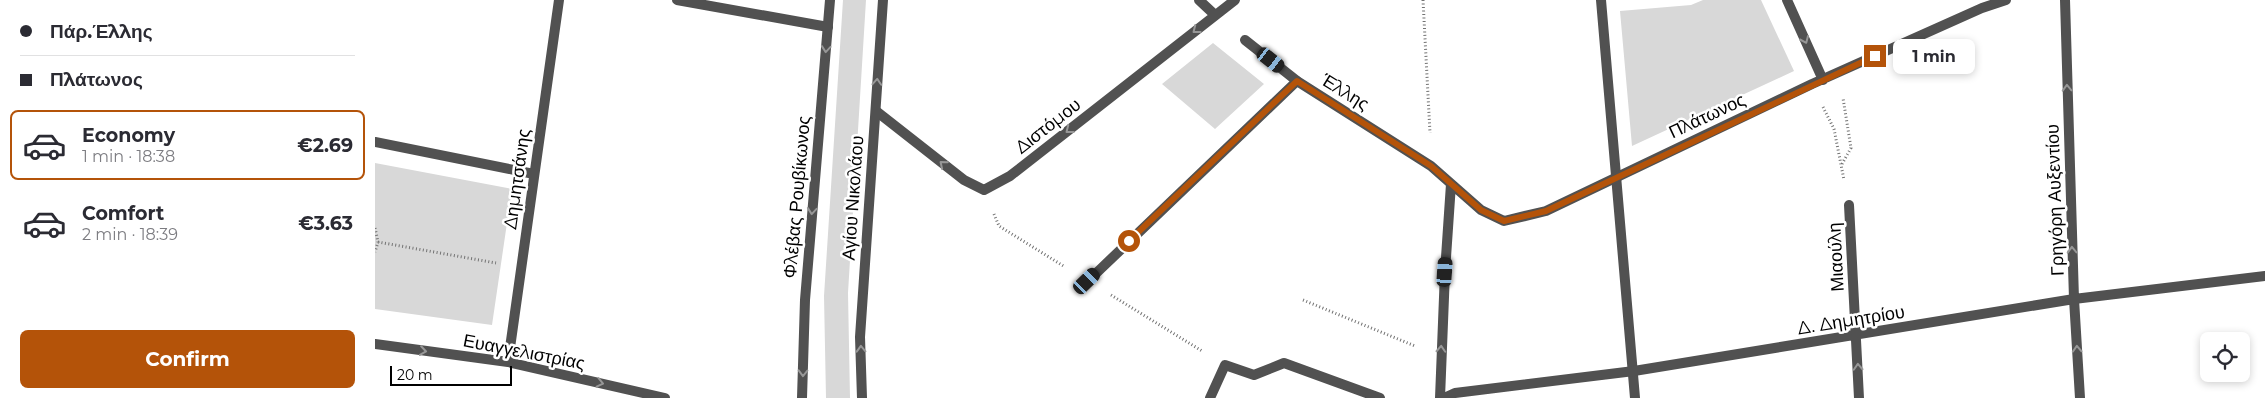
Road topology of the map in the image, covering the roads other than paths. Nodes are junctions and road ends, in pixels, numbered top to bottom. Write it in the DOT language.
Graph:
graph roads {
  1 [pos="559,0"];
  2 [pos="677,0"];
  3 [pos="829,0"];
  4 [pos="883,0"];
  5 [pos="1199,0"];
  6 [pos="1235,0"];
  7 [pos="1601,0"];
  8 [pos="1787,0"];
  9 [pos="2006,0"];
  10 [pos="2065,0"];
  11 [pos="1215,15"];
  12 [pos="828,27"];
  13 [pos="1245,40"];
  14 [pos="1823,80"];
  15 [pos="1297,81"];
  16 [pos="876,111"];
  17 [pos="375,142"];
  18 [pos="1431,166"];
  19 [pos="534,174"];
  20 [pos="1615,178"];
  21 [pos="1451,184"];
  22 [pos="1849,205"];
  23 [pos="2265,276"];
  24 [pos="1087,281"];
  25 [pos="2074,299"];
  26 [pos="1856,336"];
  27 [pos="375,344"];
  28 [pos="508,362"];
  29 [pos="1633,371"];
  30 [pos="665,398"];
  31 [pos="802,398"];
  32 [pos="862,398"];
  33 [pos="1211,398"];
  34 [pos="1381,398"];
  35 [pos="1442,398"];
  36 [pos="1635,398"];
  37 [pos="1859,398"];
  38 [pos="2080,398"];
  1 -- 19 [label="street, Δημητσάνης"];
  2 -- 12 [label="street"];
  3 -- 12 [label="street, Φλέβας Ρουβίκωνος"];
  16 -- 4 [label="street, Αγίου Νικολάου, one-way"];
  5 -- 11 [label="street"];
  6 -- 11 [label="street, Διστόμου"];
  7 -- 20 [label="street"];
  8 -- 14 [label="street, one-way"];
  9 -- 14 [label="street, Πλάτωνος"];
  25 -- 10 [label="street, Γρηγόρη Αυξεντίου, one-way"];
  11 -- 16 [label="street, Διστόμου, one-way"];
  12 -- 31 [label="street, Φλέβας Ρουβίκωνος, one-way"];
  13 -- 15 [label="street, Έλλης"];
  14 -- 20 [label="street, Πλάτωνος"];
  15 -- 18 [label="street, Έλλης"];
  15 -- 24 [label="street"];
  32 -- 16 [label="street, Αγίου Νικολάου, one-way"];
  17 -- 19 [label="street"];
  18 -- 21 [label="street, Πλάτωνος"];
  19 -- 28 [label="street, Δημητσάνης"];
  20 -- 21 [label="street, Πλάτωνος"];
  20 -- 29 [label="street"];
  35 -- 21 [label="street, one-way"];
  22 -- 26 [label="street, Μιαούλη"];
  23 -- 25 [label="street, Δ. Δημητρίου"];
  25 -- 26 [label="street, Δ. Δημητρίου"];
  38 -- 25 [label="street, Γρηγόρη Αυξεντίου, one-way"];
  26 -- 29 [label="street, Δ. Δημητρίου"];
  37 -- 26 [label="street, Μιαούλη, one-way"];
  27 -- 28 [label="street, Ευαγγελιστρίας, one-way"];
  28 -- 30 [label="street, Ευαγγελιστρίας, one-way"];
  29 -- 35 [label="street, Δ. Δημητρίου"];
  29 -- 36 [label="street"];
  33 -- 34 [label="street"];
}
